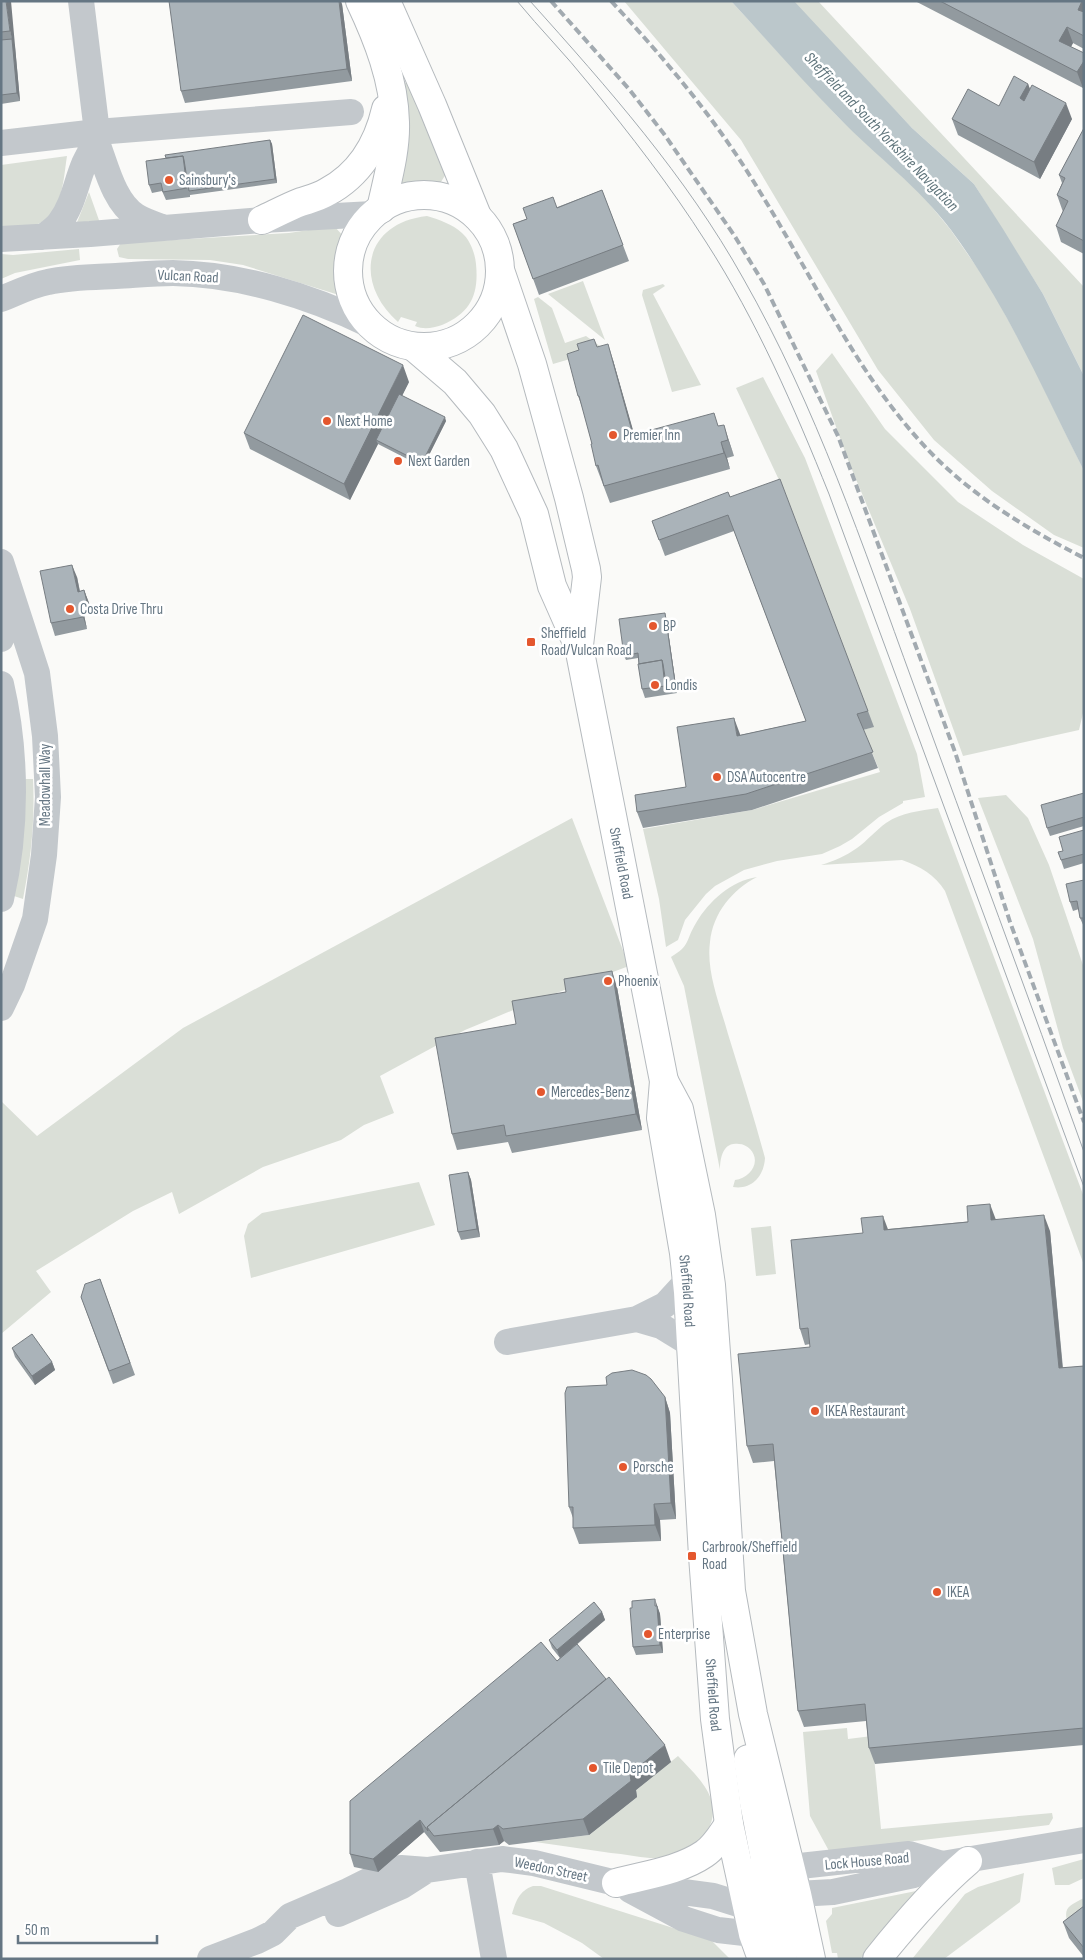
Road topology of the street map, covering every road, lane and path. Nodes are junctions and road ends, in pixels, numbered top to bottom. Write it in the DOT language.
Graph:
graph roads {
  1 [pos="81,1"];
  2 [pos="360,1"];
  3 [pos="386,1"];
  4 [pos="391,88"];
  5 [pos="351,112"];
  6 [pos="97,136"];
  7 [pos="1,142"];
  8 [pos="377,212"];
  9 [pos="477,216"];
  10 [pos="262,220"];
  11 [pos="162,228"];
  12 [pos="43,237"];
  13 [pos="1,239"];
  14 [pos="501,271"];
  15 [pos="1,299"];
  16 [pos="370,326"];
  17 [pos="414,348"];
  18 [pos="1,563"];
  19 [pos="1,569"];
  20 [pos="1,595"];
  21 [pos="1,639"];
  22 [pos="579,646"];
  23 [pos="1,684"];
  24 [pos="40,690"];
  25 [pos="7,708"];
  26 [pos="43,717"];
  27 [pos="1,900"];
  28 [pos="1,1008"];
  29 [pos="664,1081"];
  30 [pos="687,1281"];
  31 [pos="637,1319"];
  32 [pos="507,1342"];
  33 [pos="692,1345"];
  34 [pos="729,1824"];
  35 [pos="1084,1840"];
  36 [pos="477,1862"];
  37 [pos="955,1862"];
  38 [pos="616,1883"];
  39 [pos="770,1907"];
  40 [pos="264,1944"];
  41 [pos="809,1948"];
  42 [pos="210,1959"];
  43 [pos="494,1959"];
  44 [pos="783,1959"];
  45 [pos="877,1959"];
  1 -- 6 [label="street"];
  2 -- 4 [label="main road"];
  3 -- 9 [label="main road"];
  4 -- 8 [label="main road"];
  4 -- 10 [label="main road"];
  5 -- 6 [label="street"];
  6 -- 7 [label="street"];
  6 -- 11 [label="street"];
  6 -- 12 [label="street"];
  8 -- 9 [label="main road"];
  8 -- 10 [label="street"];
  8 -- 16 [label="main road"];
  9 -- 14 [label="main road"];
  10 -- 11 [label="street"];
  11 -- 12 [label="street"];
  12 -- 13 [label="street"];
  14 -- 17 [label="main road"];
  14 -- 22 [label="main road"];
  15 -- 16 [label="street, Vulcan Road"];
  16 -- 17 [label="main road"];
  17 -- 22 [label="main road"];
  18 -- 19 [label="street"];
  18 -- 24 [label="street, Meadowhall Way"];
  20 -- 21 [label="street"];
  22 -- 29 [label="main road, Sheffield Road"];
  23 -- 25 [label="street"];
  24 -- 25 [label="street"];
  24 -- 26 [label="street, Meadowhall Way"];
  25 -- 26 [label="street"];
  25 -- 27 [label="street"];
  26 -- 28 [label="street, Meadowhall Way"];
  29 -- 30 [label="main road, Sheffield Road"];
  29 -- 39 [label="main road, Sheffield Road"];
  30 -- 31 [label="street"];
  30 -- 33 [label="main road, Sheffield Road"];
  31 -- 32 [label="street"];
  31 -- 33 [label="street"];
  33 -- 34 [label="main road, Sheffield Road"];
  34 -- 38 [label="main road"];
  34 -- 39 [label="main road, Sheffield Road"];
  35 -- 37 [label="street, Lock House Road"];
  36 -- 38 [label="street, Weedon Street"];
  36 -- 40 [label="street, Weedon Street"];
  36 -- 43 [label="street"];
  37 -- 39 [label="street, Lock House Road"];
  37 -- 45 [label="main road"];
  38 -- 39 [label="street, Weedon Street"];
  39 -- 41 [label="main road"];
  39 -- 44 [label="main road"];
  40 -- 42 [label="street, Weedon Street"];
}
